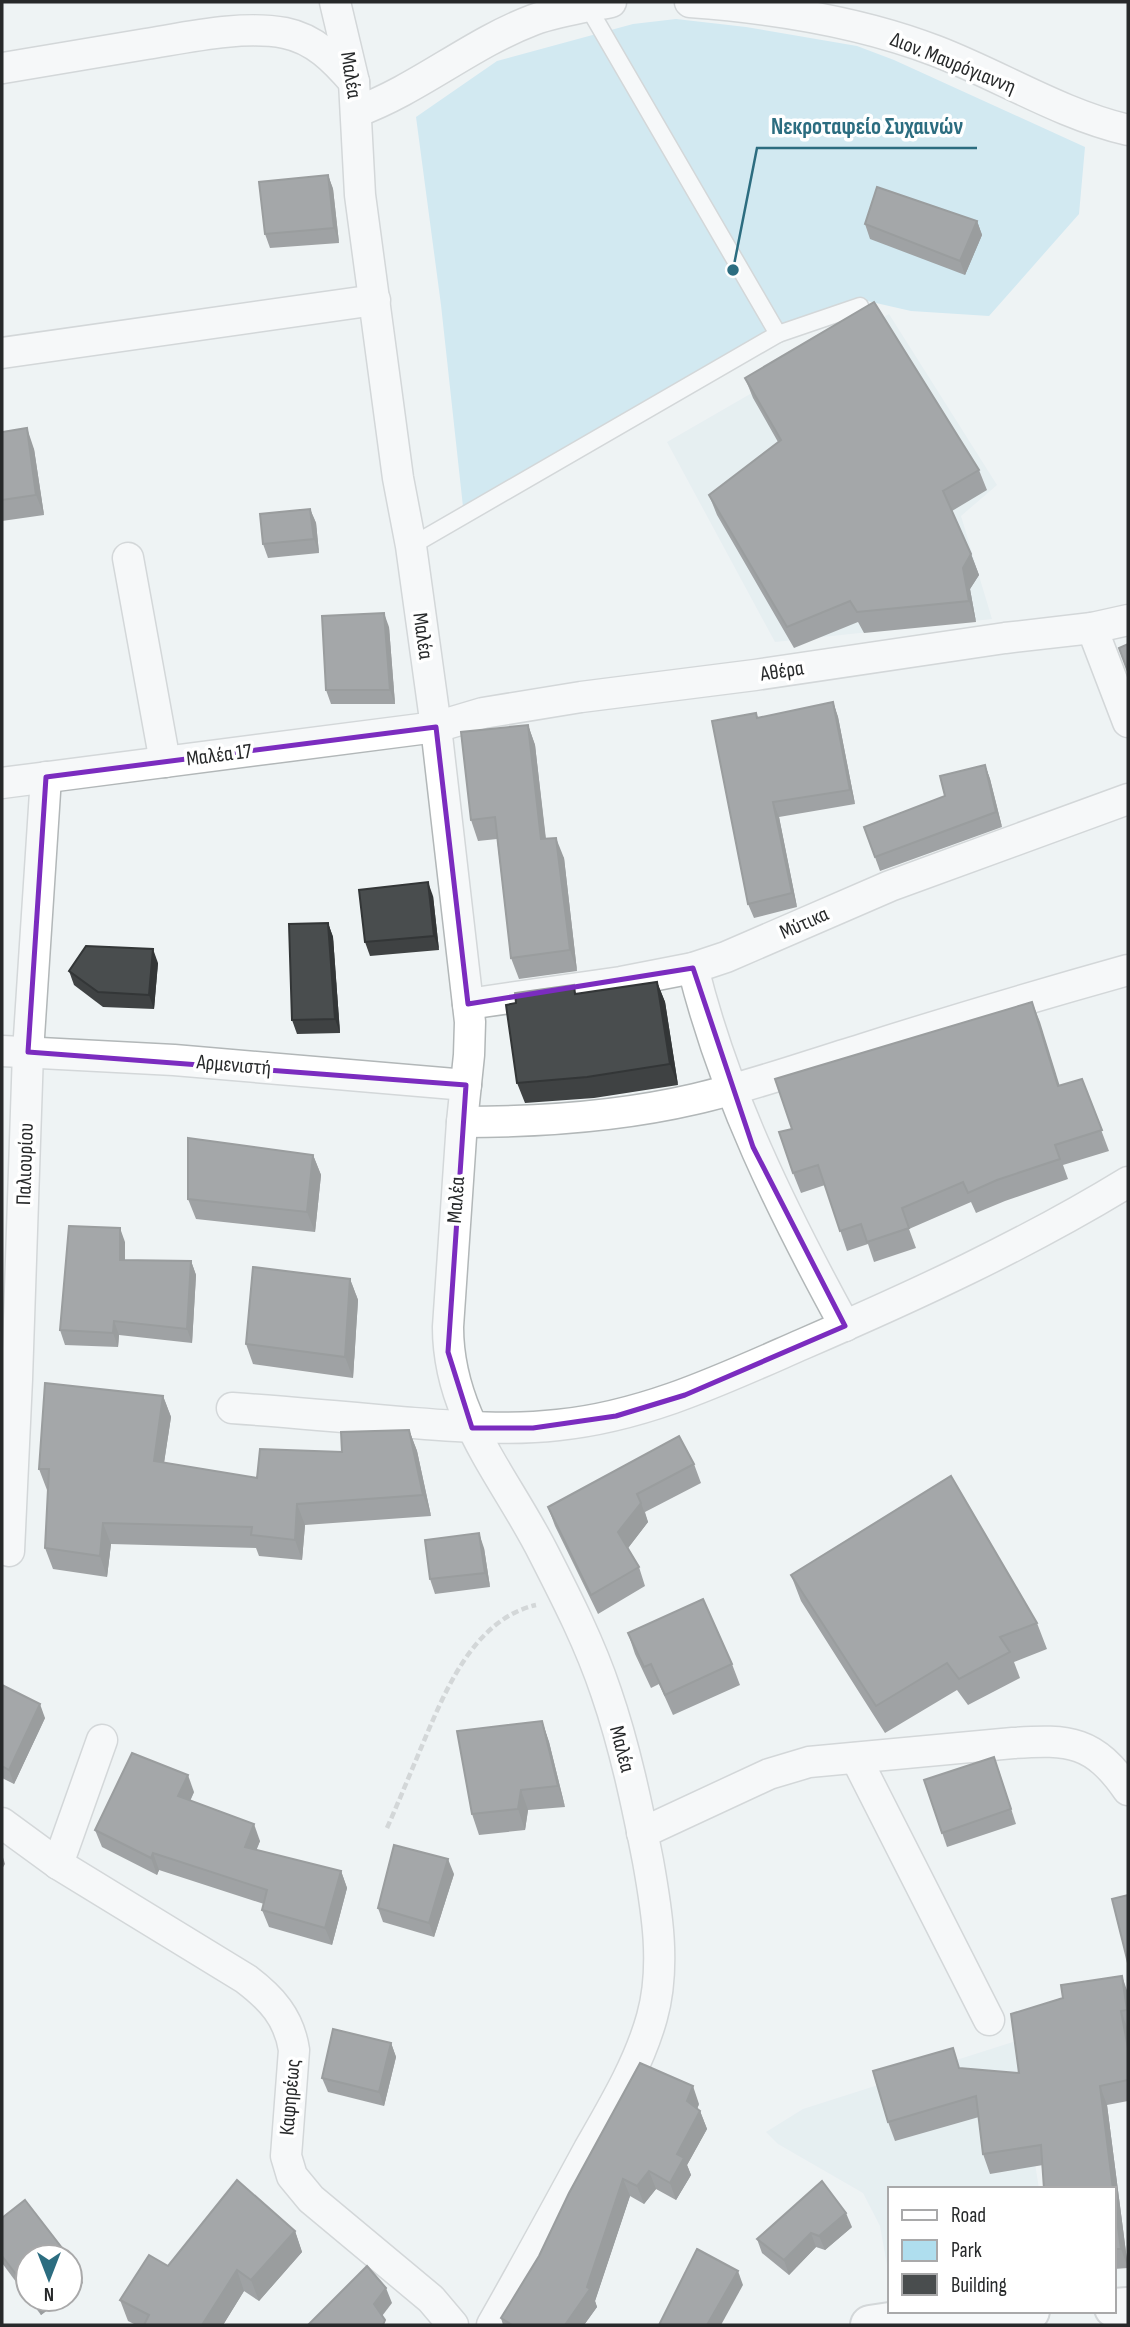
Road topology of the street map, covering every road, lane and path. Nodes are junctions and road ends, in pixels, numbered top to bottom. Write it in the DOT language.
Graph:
graph roads {
  1 [pos="335,2"];
  2 [pos="691,2"];
  3 [pos="599,5"];
  4 [pos="3,68"];
  5 [pos="354,82"];
  6 [pos="356,112"];
  7 [pos="1128,130"];
  8 [pos="375,300"];
  9 [pos="860,306"];
  10 [pos="778,334"];
  11 [pos="2,353"];
  12 [pos="411,546"];
  13 [pos="128,558"];
  14 [pos="1128,620"];
  15 [pos="1092,628"];
  16 [pos="1128,722"];
  17 [pos="436,727"];
  18 [pos="165,762"];
  19 [pos="46,777"];
  20 [pos="2,783"];
  21 [pos="1128,799"];
  22 [pos="693,968"];
  23 [pos="1128,970"];
  24 [pos="468,1004"];
  25 [pos="15,1052"];
  26 [pos="466,1085"];
  27 [pos="731,1090"];
  28 [pos="462,1122"];
  29 [pos="1128,1182"];
  30 [pos="845,1326"];
  31 [pos="10,1378"];
  32 [pos="232,1408"];
  33 [pos="472,1428"];
  34 [pos="9,1551"];
  35 [pos="568,1601"];
  36 [pos="102,1740"];
  37 [pos="856,1758"];
  38 [pos="1128,1790"];
  39 [pos="2,1823"];
  40 [pos="387,1828"];
  41 [pos="642,1833"];
  42 [pos="58,1864"];
  43 [pos="989,2020"];
  44 [pos="994,2313"];
  45 [pos="453,2325"];
  46 [pos="492,2325"];
  47 [pos="870,2325"];
  1 -- 5 [label="street, Μαλέα"];
  2 -- 7 [label="street, Διον. Μαυρόγιαννη"];
  3 -- 6 [label="street"];
  3 -- 10 [label="lane"];
  4 -- 5 [label="street"];
  5 -- 6 [label="street, Μαλέα"];
  6 -- 8 [label="street, Μαλέα"];
  8 -- 11 [label="street"];
  8 -- 12 [label="street, Μαλέα"];
  9 -- 10 [label="lane"];
  10 -- 12 [label="lane"];
  12 -- 17 [label="street, Μαλέα"];
  13 -- 18 [label="street"];
  14 -- 15 [label="street, Αθέρα"];
  15 -- 16 [label="street"];
  15 -- 17 [label="street, Αθέρα"];
  17 -- 18 [label="street, Μαλέα 17"];
  17 -- 24 [label="street, Μαλέα"];
  18 -- 19 [label="street, Μαλέα 17"];
  19 -- 20 [label="street, Μαλέα 17"];
  19 -- 25 [label="street, Παλιουρίου"];
  21 -- 22 [label="street, Μύτικα"];
  22 -- 24 [label="street, Μύτικα"];
  22 -- 27 [label="street"];
  23 -- 27 [label="street"];
  24 -- 26 [label="street, Μαλέα"];
  25 -- 26 [label="street, Αρμενιστή"];
  25 -- 31 [label="street, Παλιουρίου"];
  26 -- 28 [label="street, Μαλέα"];
  27 -- 28 [label="street"];
  27 -- 30 [label="street"];
  28 -- 33 [label="street, Μαλέα"];
  29 -- 30 [label="street"];
  30 -- 33 [label="street"];
  31 -- 34 [label="street, Παλιουρίου"];
  32 -- 33 [label="street"];
  33 -- 35 [label="street, Μαλέα"];
  35 -- 40 [label="path"];
  35 -- 41 [label="street, Μαλέα"];
  36 -- 42 [label="street"];
  37 -- 38 [label="street"];
  37 -- 41 [label="street"];
  37 -- 43 [label="street"];
  39 -- 42 [label="street, Καφηρέως"];
  41 -- 46 [label="street, Μαλέα"];
  42 -- 45 [label="street, Καφηρέως"];
  44 -- 47 [label="street"];
}
